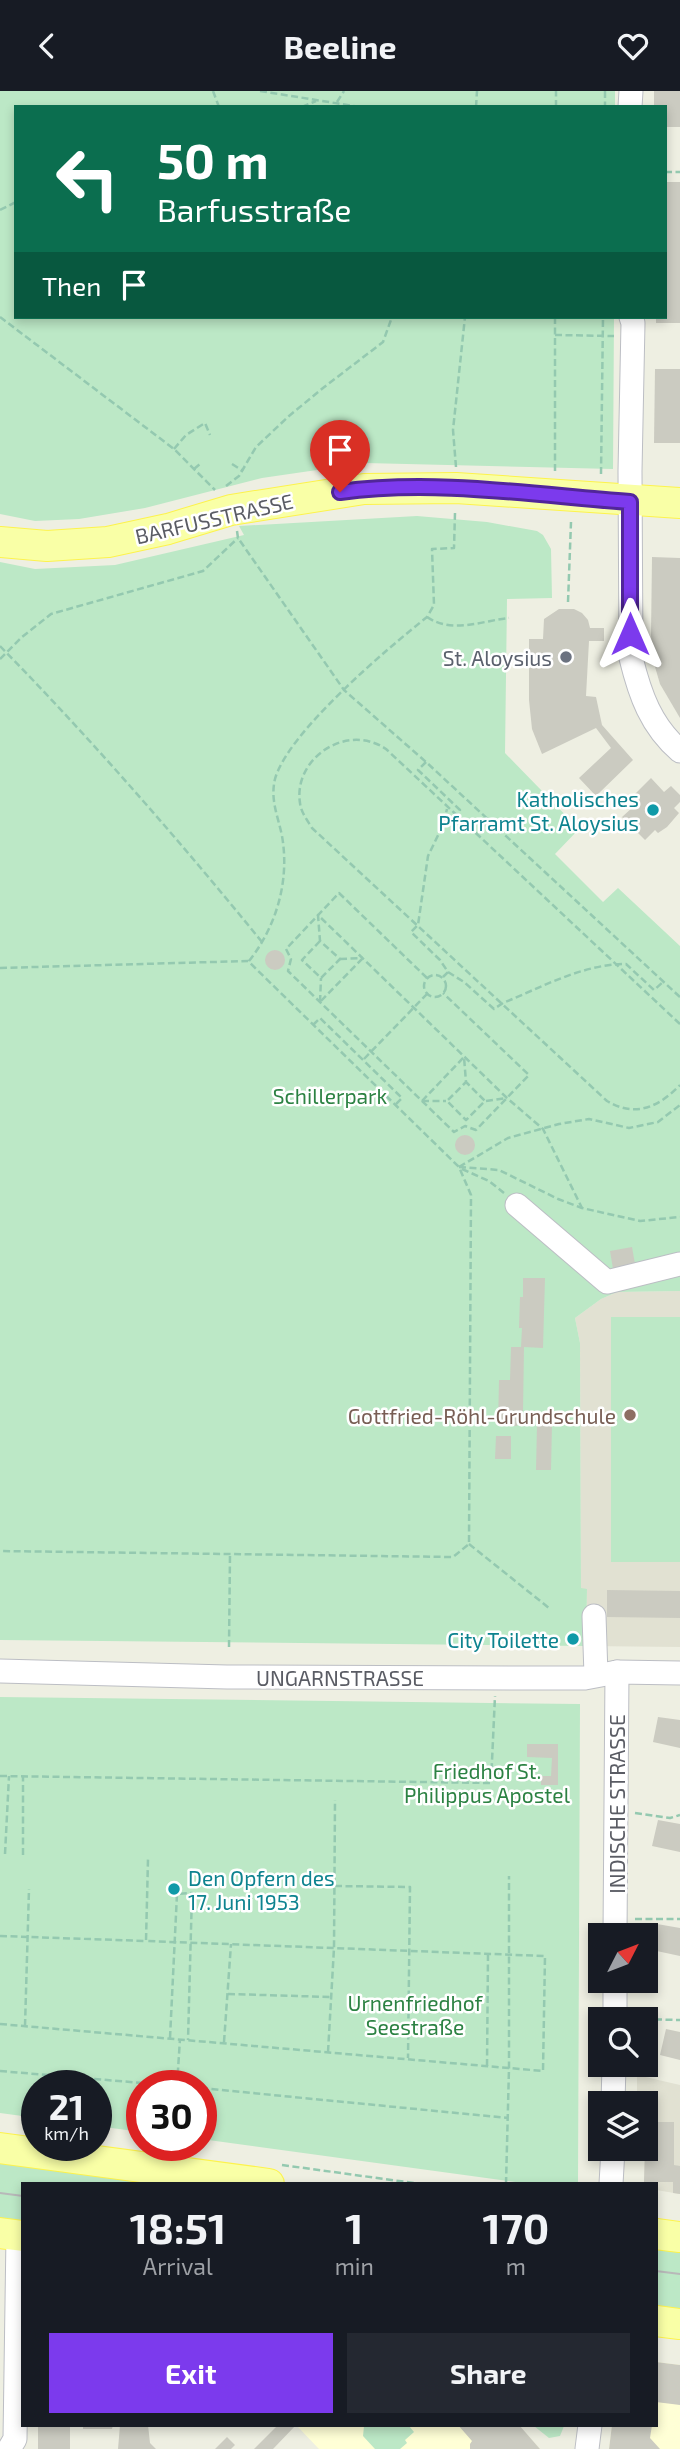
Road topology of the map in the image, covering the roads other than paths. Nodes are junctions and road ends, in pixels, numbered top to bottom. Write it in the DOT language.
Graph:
graph roads {
  1 [pos="632,319"];
  2 [pos="630,502"];
  3 [pos="680,503"];
  4 [pos="0,542"];
  5 [pos="680,751"];
  6 [pos="517,1205"];
  7 [pos="680,1264"];
  8 [pos="594,1616"];
  9 [pos="0,1671"];
  10 [pos="607,1673"];
  11 [pos="680,1674"];
  12 [pos="615,1923"];
  13 [pos="0,2148"];
  14 [pos="612,2161"];
  15 [pos="254,2182"];
  16 [pos="611,2182"];
  17 [pos="658,2234"];
  18 [pos="14,2235"];
  19 [pos="680,2237"];
  20 [pos="658,2321"];
  21 [pos="680,2324"];
  22 [pos="590,2427"];
  23 [pos="9,2449"];
  24 [pos="587,2449"];
  1 -- 2 [label="street"];
  2 -- 3 [label="main road, BARFUSSTRASSE"];
  2 -- 4 [label="main road, BARFUSSTRASSE"];
  2 -- 5 [label="street"];
  6 -- 7 [label="street"];
  8 -- 10 [label="street, INDISCHE STRASSE"];
  9 -- 10 [label="street, UNGARNSTRASSE"];
  10 -- 11 [label="street, UNGARNSTRASSE"];
  10 -- 12 [label="street, INDISCHE STRASSE"];
  13 -- 15 [label="main road"];
  14 -- 16 [label="street"];
  17 -- 19 [label="main road"];
  18 -- 23 [label="street"];
  20 -- 21 [label="main road"];
  22 -- 24 [label="street"];
}
